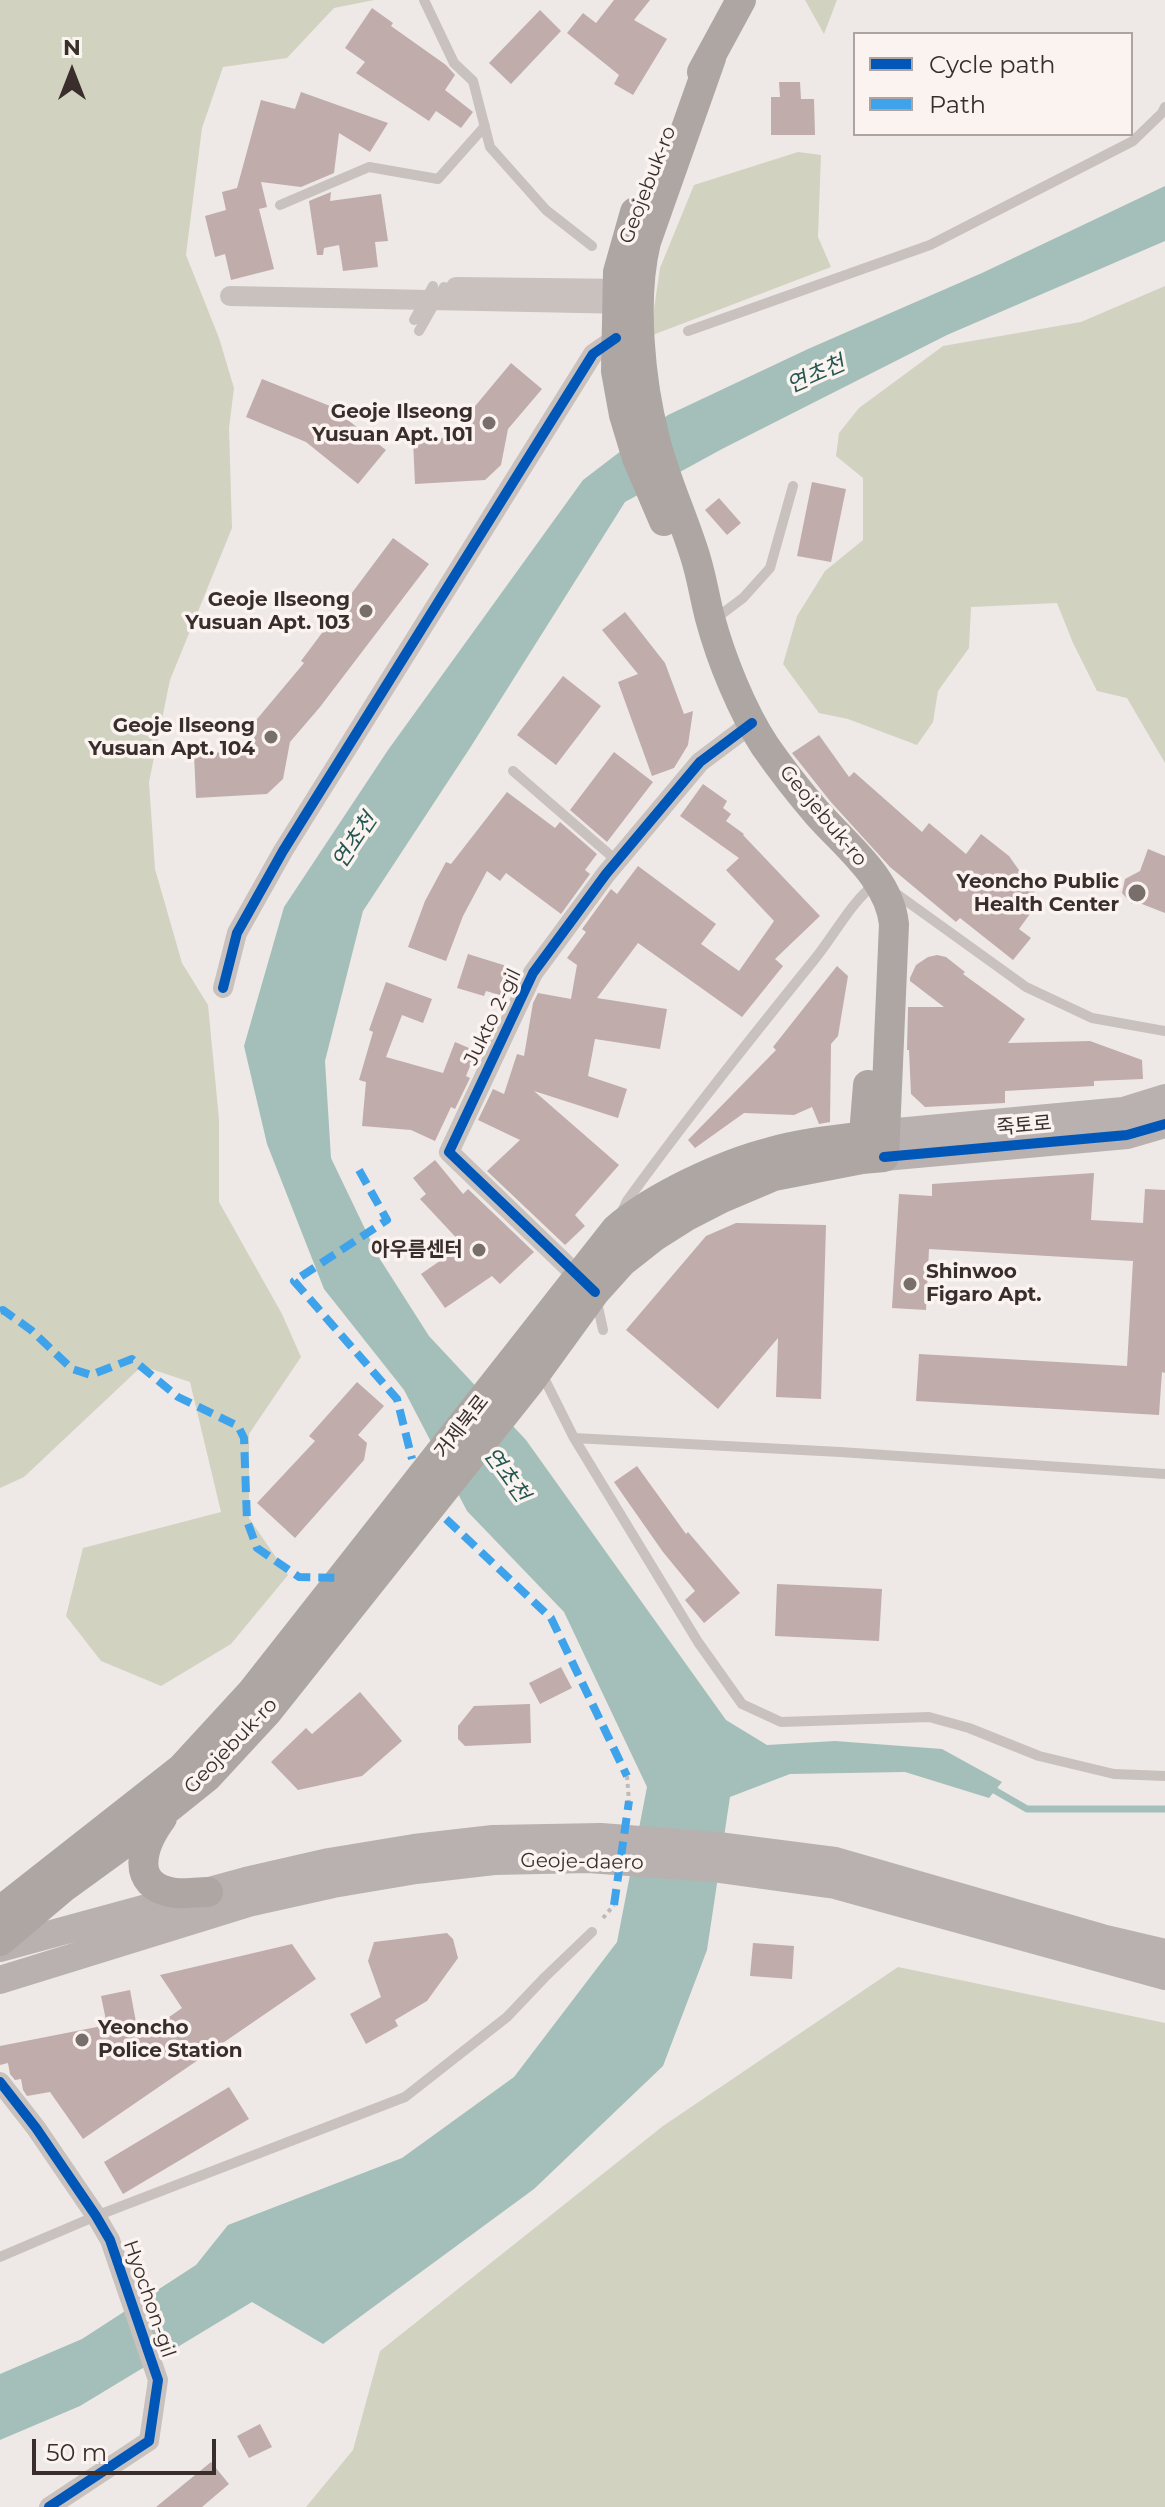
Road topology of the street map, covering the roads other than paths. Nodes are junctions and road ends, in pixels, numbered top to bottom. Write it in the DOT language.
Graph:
graph roads {
  1 [pos="424,0"];
  2 [pos="741,0"];
  3 [pos="1165,107"];
  4 [pos="485,126"];
  5 [pos="280,205"];
  6 [pos="592,246"];
  7 [pos="230,290"];
  8 [pos="435,293"];
  9 [pos="629,296"];
  10 [pos="416,326"];
  11 [pos="688,331"];
  12 [pos="616,338"];
  13 [pos="629,366"];
  14 [pos="793,486"];
  15 [pos="705,624"];
  16 [pos="746,727"];
  17 [pos="513,771"];
  18 [pos="617,861"];
  19 [pos="872,886"];
  20 [pos="223,988"];
  21 [pos="1165,1031"];
  22 [pos="1165,1098"];
  23 [pos="1165,1124"];
  24 [pos="874,1146"];
  25 [pos="616,1229"];
  26 [pos="587,1284"];
  27 [pos="603,1330"];
  28 [pos="528,1363"];
  29 [pos="574,1438"];
  30 [pos="1165,1474"];
  31 [pos="417,1503"];
  32 [pos="1165,1776"];
  33 [pos="171,1806"];
  34 [pos="590,1848"];
  35 [pos="758,1862"];
  36 [pos="208,1892"];
  37 [pos="0,1911"];
  38 [pos="592,1932"];
  39 [pos="0,1941"];
  40 [pos="0,1948"];
  41 [pos="1165,1953"];
  42 [pos="1165,1976"];
  43 [pos="0,1980"];
  44 [pos="0,2082"];
  45 [pos="96,2216"];
  46 [pos="0,2257"];
  47 [pos="49,2507"];
  1 -- 4 [label="lane"];
  2 -- 9 [label="main road, Geojebuk-ro"];
  3 -- 11 [label="lane"];
  4 -- 5 [label="lane"];
  4 -- 6 [label="lane"];
  7 -- 8 [label="street"];
  8 -- 9 [label="street"];
  8 -- 10 [label="lane"];
  9 -- 12 [label="main road, Geojebuk-ro"];
  9 -- 13 [label="main road, Geojebuk-ro"];
  12 -- 13 [label="main road, Geojebuk-ro"];
  12 -- 20 [label="street"];
  13 -- 15 [label="main road, Geojebuk-ro"];
  14 -- 15 [label="lane"];
  15 -- 16 [label="main road, Geojebuk-ro"];
  16 -- 18 [label="street, Jukto 2-gil"];
  16 -- 19 [label="main road, Geojebuk-ro"];
  17 -- 18 [label="lane"];
  18 -- 26 [label="street, Jukto 2-gil"];
  19 -- 21 [label="lane"];
  19 -- 24 [label="main road, Geojebuk-ro"];
  19 -- 25 [label="lane"];
  22 -- 24 [label="main road, 죽토로"];
  23 -- 24 [label="main road, 죽토로"];
  24 -- 25 [label="main road"];
  24 -- 26 [label="main road"];
  25 -- 26 [label="main road"];
  26 -- 27 [label="lane"];
  26 -- 28 [label="main road"];
  28 -- 29 [label="lane"];
  28 -- 31 [label="main road, 거제북로"];
  29 -- 30 [label="lane"];
  29 -- 32 [label="lane"];
  31 -- 33 [label="main road, Geojebuk-ro"];
  31 -- 37 [label="main road, Geojebuk-ro"];
  33 -- 36 [label="main road"];
  33 -- 39 [label="main road, Geojebuk-ro"];
  34 -- 35 [label="main road, Geoje-daero"];
  34 -- 36 [label="main road, Geoje-daero"];
  34 -- 43 [label="main road, Geoje-daero"];
  35 -- 41 [label="main road, Geoje-daero"];
  35 -- 42 [label="main road, Geoje-daero"];
  36 -- 40 [label="main road, Geoje-daero"];
  38 -- 45 [label="lane"];
  44 -- 45 [label="street, Hyochon-gil"];
  45 -- 46 [label="lane"];
  45 -- 47 [label="street, Hyochon-gil"];
}
